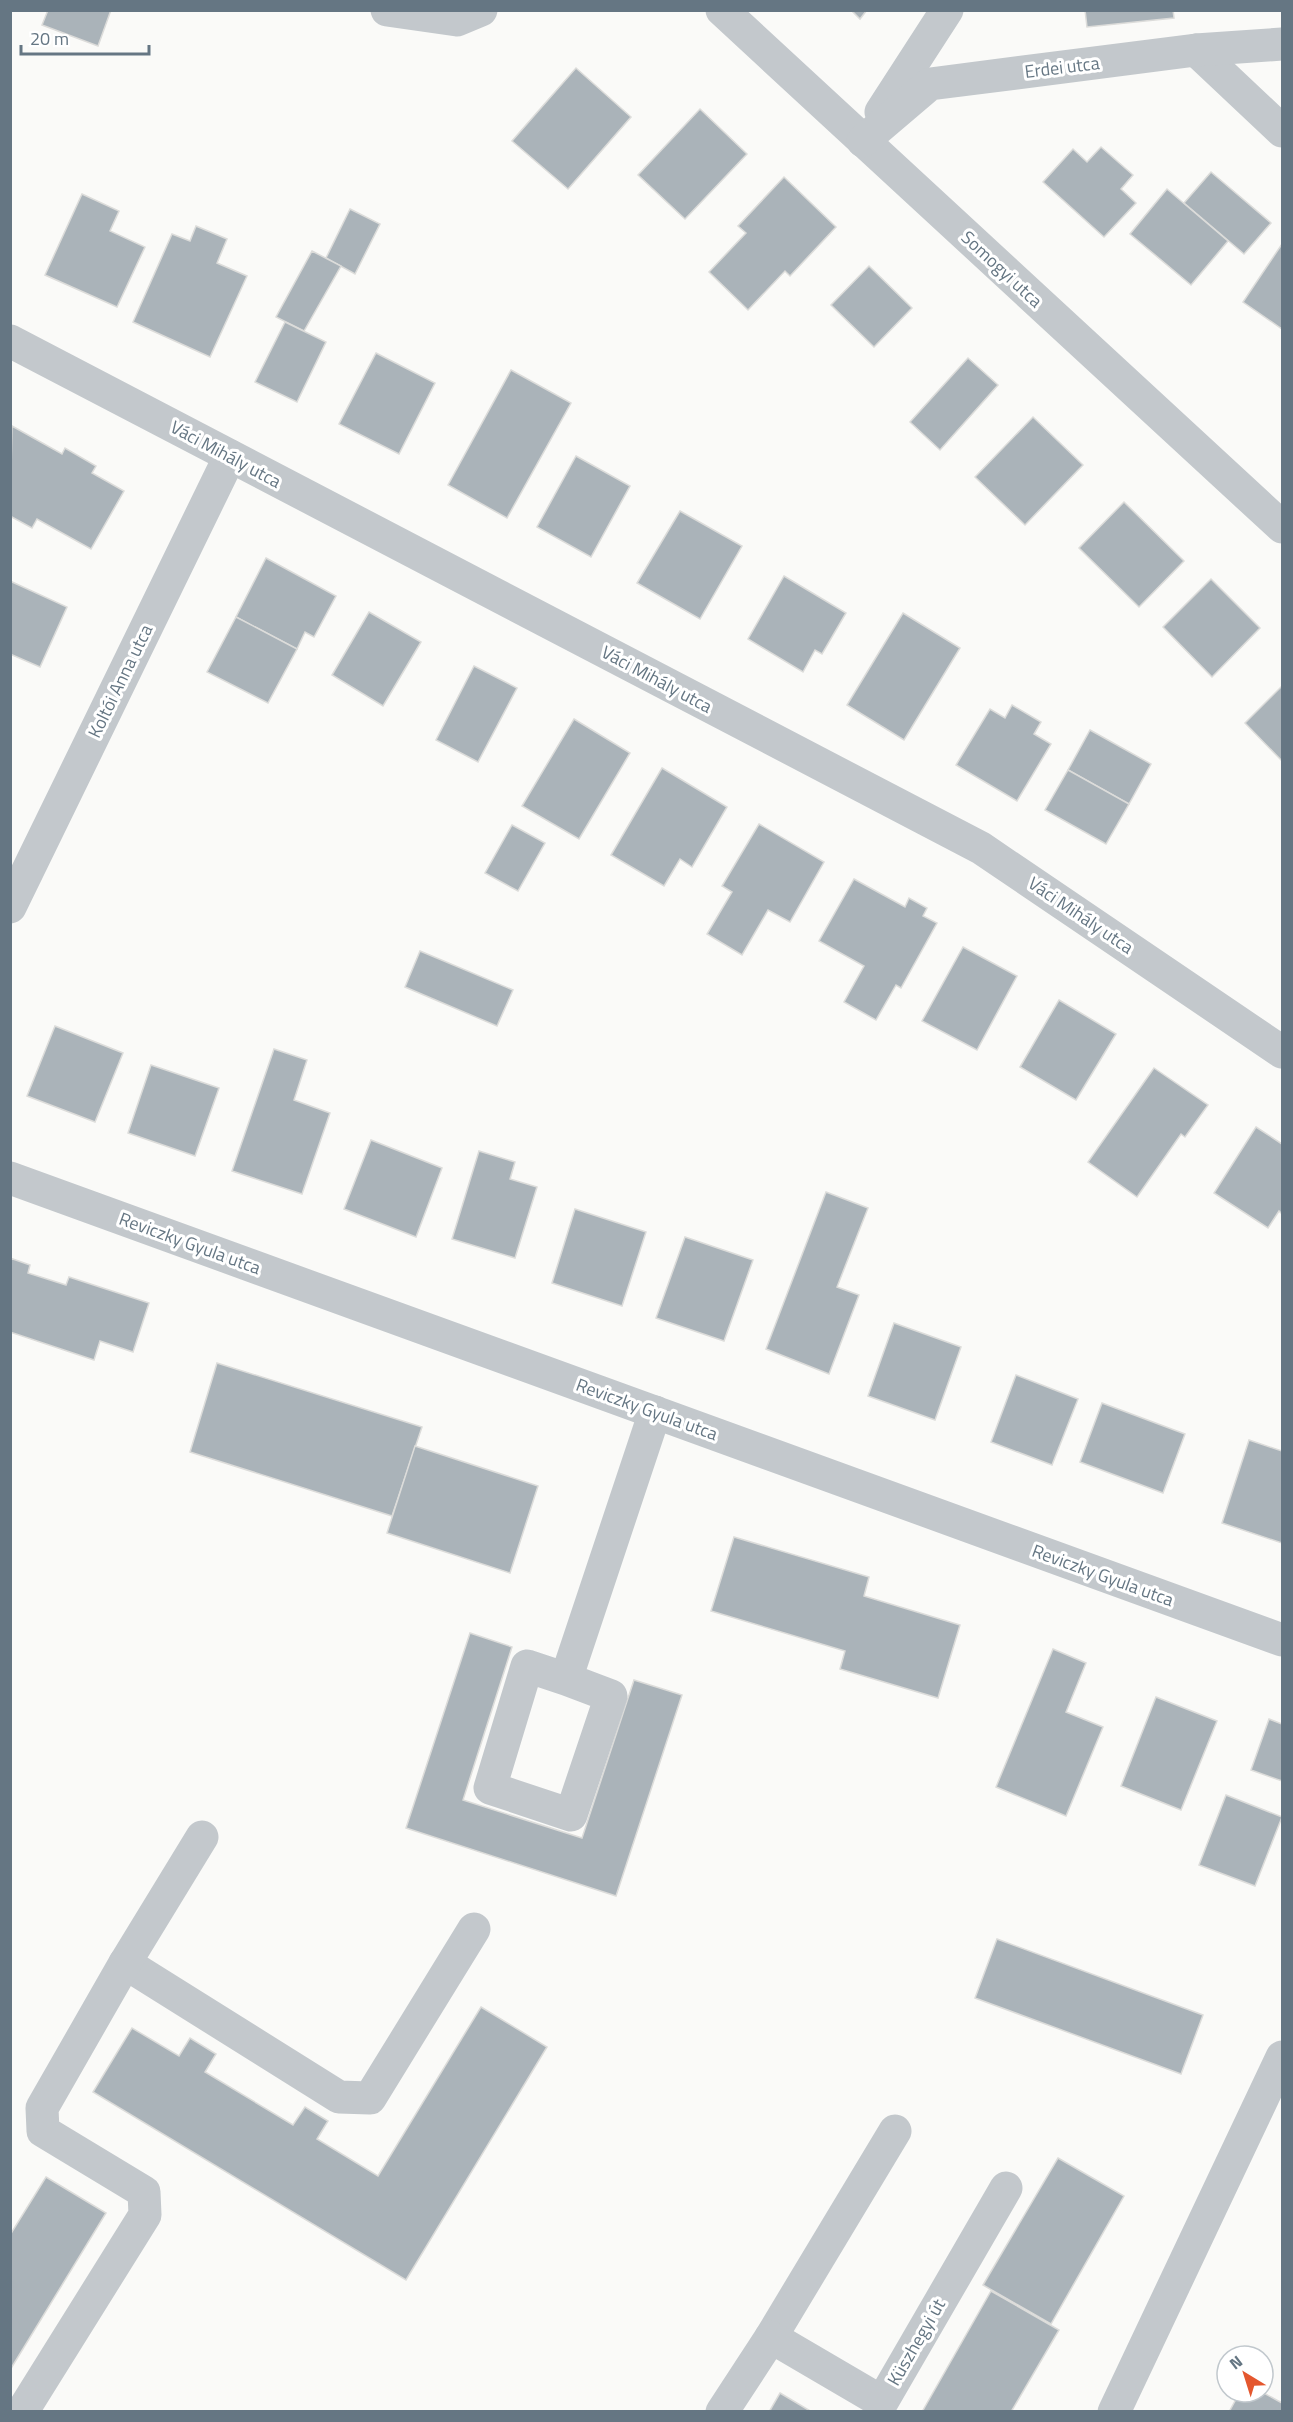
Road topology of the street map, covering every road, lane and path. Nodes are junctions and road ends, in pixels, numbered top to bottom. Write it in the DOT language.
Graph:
graph roads {
  1 [pos="387,10"];
  2 [pos="481,10"];
  3 [pos="722,10"];
  4 [pos="947,10"];
  5 [pos="1282,44"];
  6 [pos="1196,50"];
  7 [pos="1282,131"];
  8 [pos="863,141"];
  9 [pos="10,341"];
  10 [pos="230,456"];
  11 [pos="1282,527"];
  12 [pos="10,907"];
  13 [pos="1282,1052"];
  14 [pos="10,1178"];
  15 [pos="655,1412"];
  16 [pos="1282,1640"];
  17 [pos="566,1680"];
  18 [pos="202,1838"];
  19 [pos="474,1929"];
  20 [pos="125,1963"];
  21 [pos="1282,2057"];
  22 [pos="895,2132"];
  23 [pos="1006,2188"];
  24 [pos="771,2337"];
  25 [pos="22,2412"];
  26 [pos="722,2412"];
  27 [pos="1114,2412"];
  1 -- 2 [label="street"];
  3 -- 8 [label="street, Somogyi utca"];
  4 -- 8 [label="street"];
  5 -- 6 [label="street, Erdei utca"];
  6 -- 7 [label="street"];
  6 -- 8 [label="street, Erdei utca"];
  8 -- 11 [label="street, Somogyi utca"];
  9 -- 10 [label="street, Váci Mihály utca"];
  10 -- 12 [label="street, Koltói Anna utca"];
  10 -- 13 [label="street, Váci Mihály utca"];
  14 -- 15 [label="street, Reviczky Gyula utca"];
  15 -- 16 [label="street, Reviczky Gyula utca"];
  15 -- 17 [label="street"];
  17 -- 17 [label="street"];
  18 -- 20 [label="street"];
  19 -- 20 [label="street"];
  20 -- 25 [label="street"];
  21 -- 27 [label="street"];
  22 -- 24 [label="street"];
  23 -- 24 [label="street, Küszhegyi út"];
  24 -- 26 [label="street"];
}
